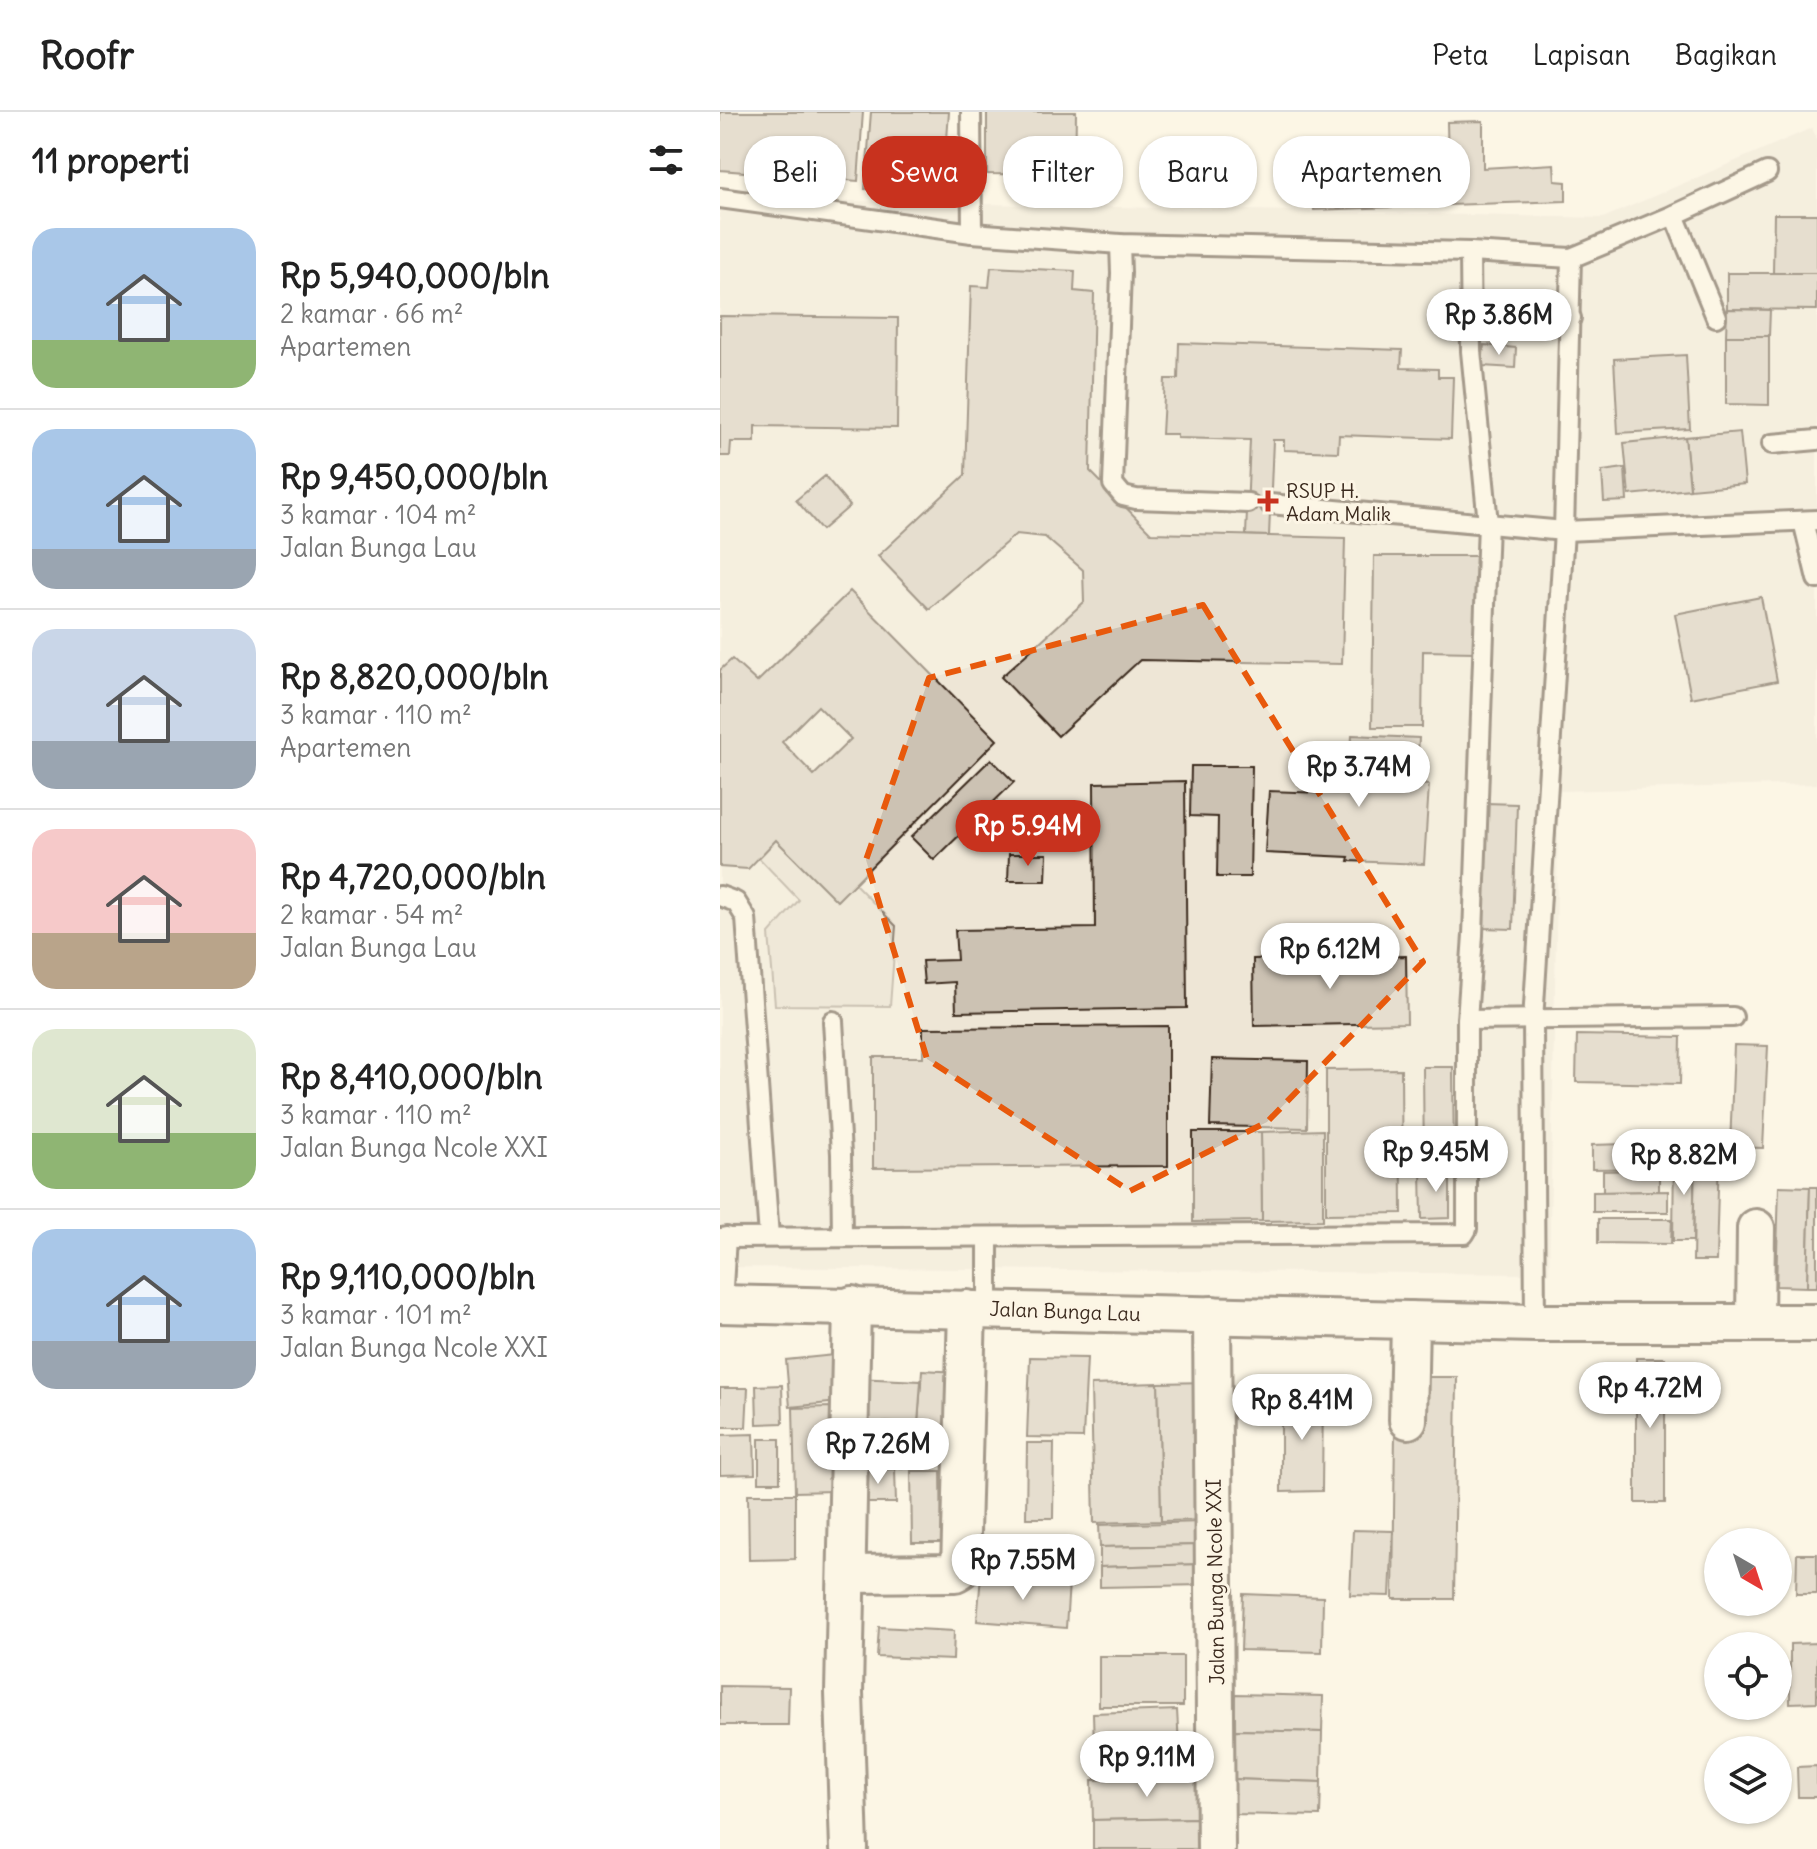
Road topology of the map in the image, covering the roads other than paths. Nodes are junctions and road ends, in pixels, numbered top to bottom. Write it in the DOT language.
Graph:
graph roads {
  1 [pos="971,112"];
  2 [pos="1767,172"];
  3 [pos="720,198"];
  4 [pos="1674,215"];
  5 [pos="972,233"];
  6 [pos="1120,244"];
  7 [pos="1470,252"];
  8 [pos="1571,258"];
  9 [pos="1716,317"];
  10 [pos="1472,318"];
  11 [pos="1571,318"];
  12 [pos="1817,440"];
  13 [pos="1772,444"];
  14 [pos="1248,503"];
  15 [pos="1270,504"];
  16 [pos="1810,521"];
  17 [pos="1488,523"];
  18 [pos="1564,531"];
  19 [pos="1817,579"];
  20 [pos="720,896"];
  21 [pos="1733,1017"];
  22 [pos="1467,1020"];
  23 [pos="833,1021"];
  24 [pos="1533,1021"];
  25 [pos="1756,1228"];
  26 [pos="769,1237"];
  27 [pos="842,1237"];
  28 [pos="723,1238"];
  29 [pos="988,1238"];
  30 [pos="721,1304"];
  31 [pos="852,1305"];
  32 [pos="977,1309"];
  33 [pos="1212,1315"];
  34 [pos="1410,1320"];
  35 [pos="1535,1323"];
  36 [pos="1755,1323"];
  37 [pos="1817,1323"];
  38 [pos="1408,1420"];
  39 [pos="847,1574"];
  40 [pos="849,1849"];
  41 [pos="1216,1849"];
  1 -- 5 [label="lane"];
  2 -- 4 [label="lane"];
  3 -- 5 [label="lane"];
  4 -- 8 [label="lane"];
  4 -- 9 [label="lane"];
  5 -- 6 [label="lane"];
  6 -- 7 [label="lane"];
  6 -- 14 [label="lane"];
  7 -- 8 [label="lane"];
  7 -- 10 [label="lane"];
  8 -- 11 [label="lane"];
  10 -- 11 [label="lane"];
  10 -- 17 [label="lane"];
  11 -- 18 [label="lane"];
  12 -- 13 [label="lane"];
  15 -- 17 [label="lane"];
  16 -- 18 [label="lane"];
  16 -- 19 [label="lane"];
  17 -- 18 [label="lane"];
  17 -- 22 [label="lane"];
  18 -- 24 [label="lane"];
  20 -- 26 [label="lane"];
  21 -- 24 [label="lane"];
  22 -- 24 [label="lane"];
  22 -- 29 [label="lane"];
  23 -- 27 [label="lane"];
  24 -- 35 [label="lane"];
  25 -- 36 [label="street"];
  26 -- 27 [label="lane"];
  26 -- 28 [label="lane"];
  27 -- 29 [label="lane"];
  28 -- 30 [label="lane"];
  29 -- 32 [label="lane"];
  30 -- 31 [label="street, Jalan Bunga Lau"];
  31 -- 32 [label="street, Jalan Bunga Lau"];
  31 -- 39 [label="street"];
  32 -- 33 [label="street, Jalan Bunga Lau"];
  32 -- 39 [label="street"];
  33 -- 34 [label="street, Jalan Bunga Lau"];
  33 -- 41 [label="street, Jalan Bunga Ncole XXI"];
  34 -- 35 [label="street, Jalan Bunga Lau"];
  34 -- 38 [label="street"];
  35 -- 36 [label="street, Jalan Bunga Lau"];
  36 -- 37 [label="street, Jalan Bunga Lau"];
  39 -- 40 [label="street"];
}
